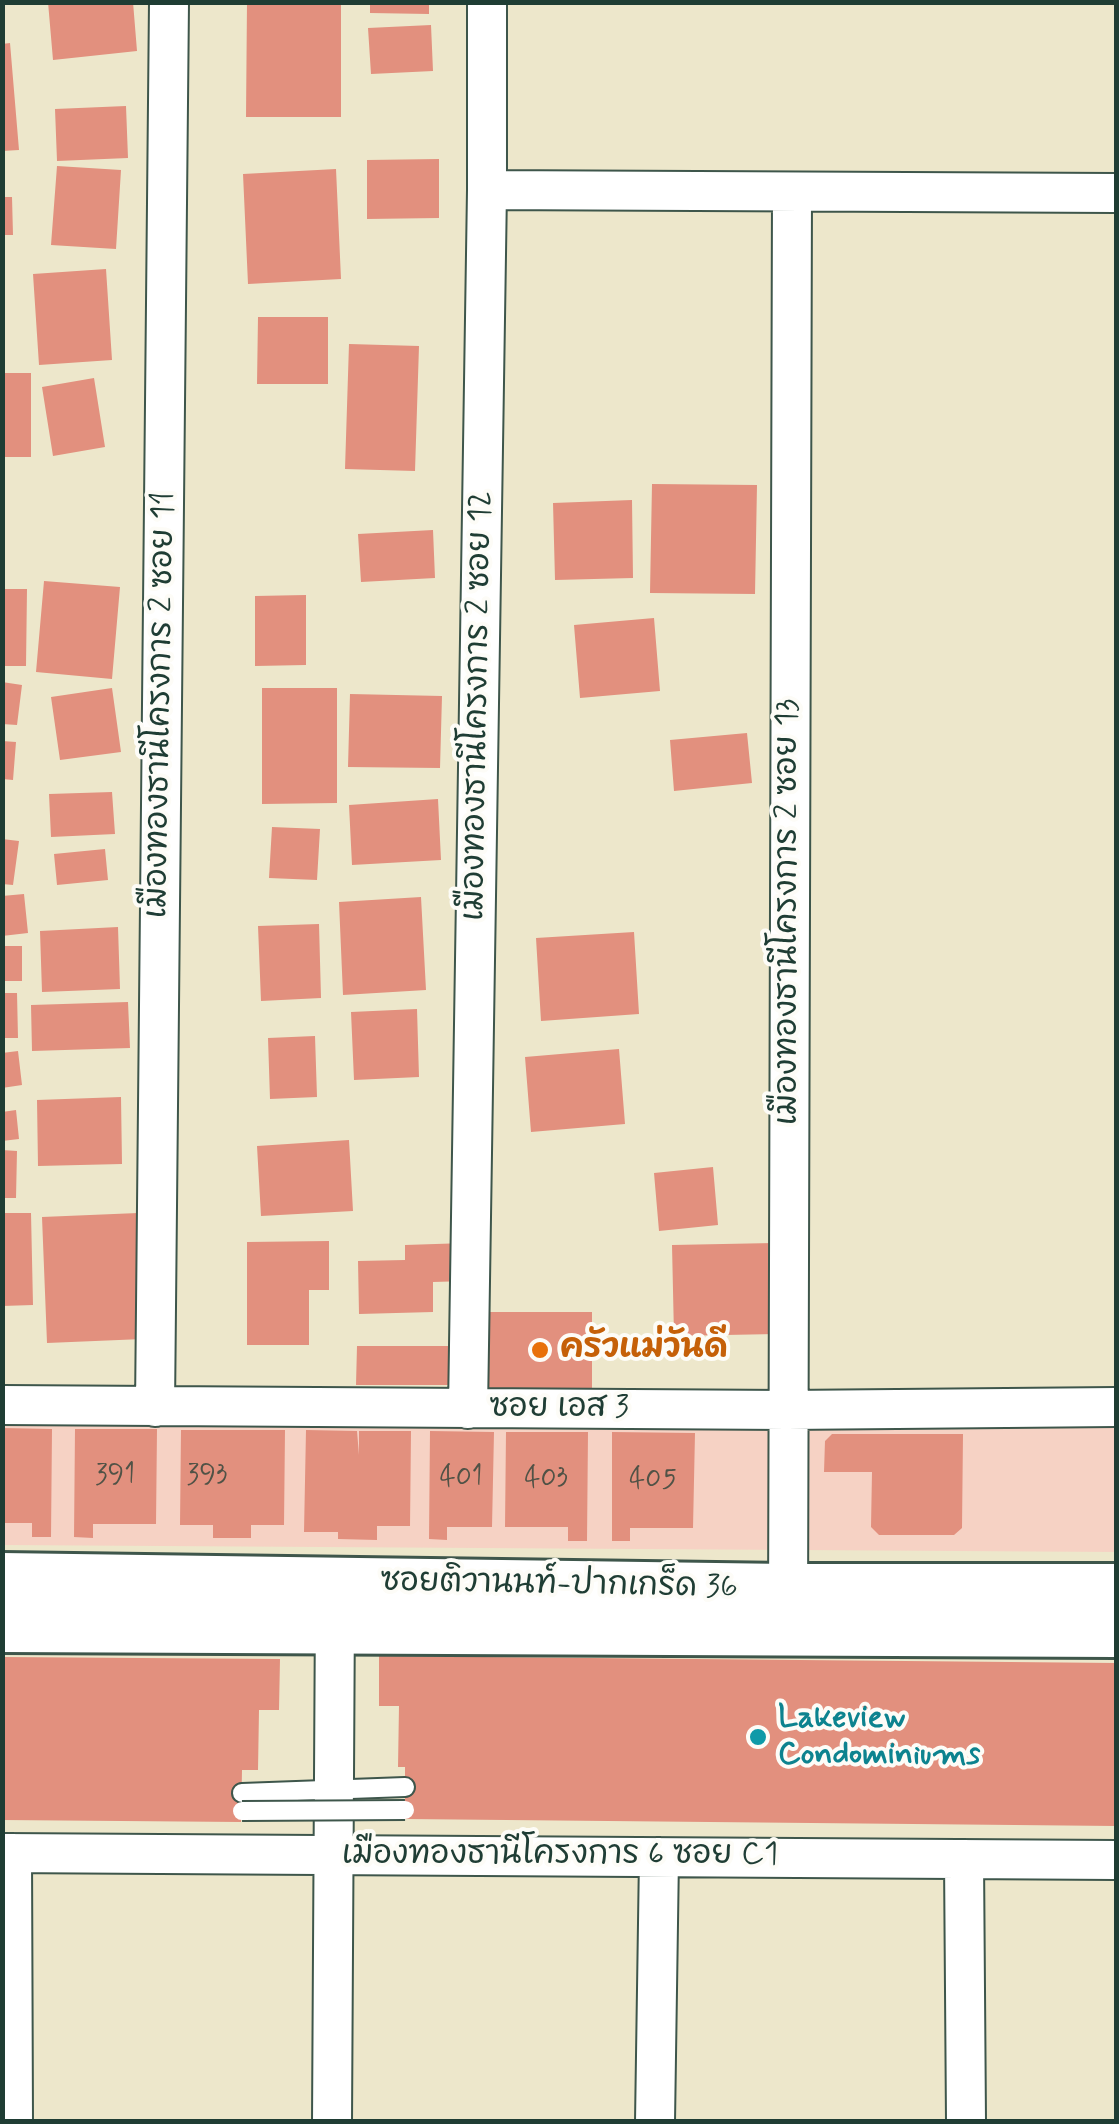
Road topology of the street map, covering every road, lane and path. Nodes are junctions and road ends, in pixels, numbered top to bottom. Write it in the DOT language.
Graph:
graph roads {
  1 [pos="169,2"];
  2 [pos="486,2"];
  3 [pos="487,190"];
  4 [pos="792,192"];
  5 [pos="1116,193"];
  6 [pos="2,1404"];
  7 [pos="1116,1407"];
  8 [pos="155,1408"];
  9 [pos="468,1408"];
  10 [pos="787,1410"];
  11 [pos="2,1579"];
  12 [pos="1116,1590"];
  13 [pos="335,1605"];
  14 [pos="788,1611"];
  15 [pos="2,1626"];
  16 [pos="1116,1631"];
  17 [pos="405,1787"];
  18 [pos="333,1789"];
  19 [pos="404,1810"];
  20 [pos="8,1853"];
  21 [pos="332,1855"];
  22 [pos="659,1857"];
  23 [pos="964,1859"];
  24 [pos="1116,1860"];
  25 [pos="13,2122"];
  26 [pos="332,2122"];
  27 [pos="655,2122"];
  28 [pos="966,2122"];
  1 -- 8 [label="street, เมืองทองธานีโครงการ 2 ซอย 11"];
  2 -- 3 [label="street, เมืองทองธานีโครงการ 2 ซอย 12"];
  3 -- 4 [label="street"];
  3 -- 9 [label="street, เมืองทองธานีโครงการ 2 ซอย 12"];
  4 -- 5 [label="street"];
  4 -- 10 [label="street, เมืองทองธานีโครงการ 2 ซอย 13"];
  6 -- 8 [label="street, ซอย เอส 3"];
  7 -- 10 [label="street, ซอย เอส 3"];
  8 -- 9 [label="street, ซอย เอส 3"];
  9 -- 10 [label="street, ซอย เอส 3"];
  10 -- 14 [label="street, เมืองทองธานีโครงการ 2 ซอย 13"];
  11 -- 13 [label="street, ซอยติวานนท์-ปากเกร็ด 36"];
  12 -- 14 [label="street, ซอยติวานนท์-ปากเกร็ด 36"];
  13 -- 14 [label="street, ซอยติวานนท์-ปากเกร็ด 36"];
  13 -- 15 [label="street, ซอยติวานนท์-ปากเกร็ด 36"];
  13 -- 18 [label="street"];
  14 -- 16 [label="street, ซอยติวานนท์-ปากเกร็ด 36"];
  17 -- 18 [label="lane"];
  18 -- 19 [label="lane, bridge"];
  18 -- 21 [label="street"];
  20 -- 21 [label="street, เมืองทองธานีโครงการ 6 ซอย C1"];
  20 -- 25 [label="street"];
  21 -- 22 [label="street, เมืองทองธานีโครงการ 6 ซอย C1"];
  21 -- 26 [label="street"];
  22 -- 23 [label="street, เมืองทองธานีโครงการ 6 ซอย C1"];
  22 -- 27 [label="street"];
  23 -- 24 [label="street, เมืองทองธานีโครงการ 6 ซอย C1"];
  23 -- 28 [label="street"];
}
